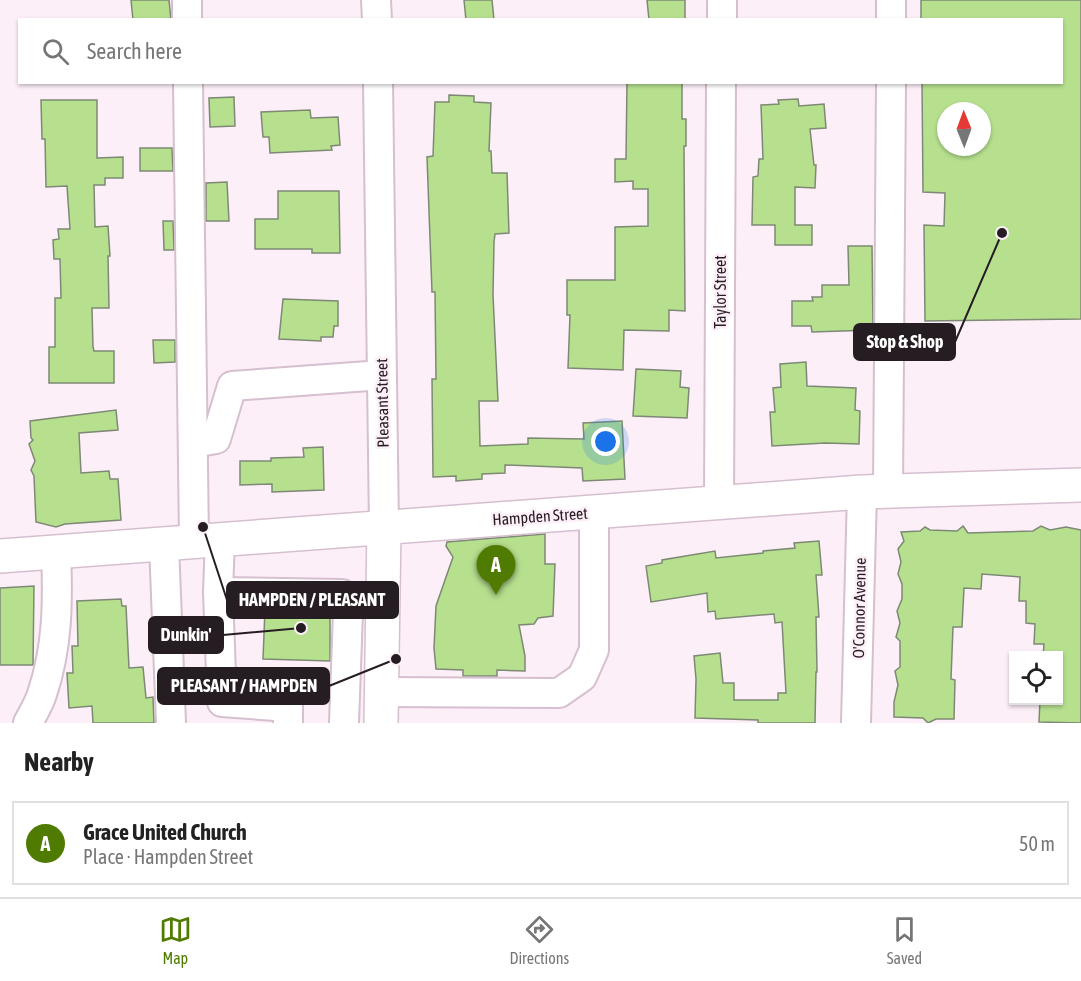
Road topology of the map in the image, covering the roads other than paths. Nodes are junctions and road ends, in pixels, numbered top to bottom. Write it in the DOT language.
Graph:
graph roads {
  1 [pos="187,0"];
  2 [pos="376,0"];
  3 [pos="722,0"];
  4 [pos="891,0"];
  5 [pos="187,18"];
  6 [pos="377,18"];
  7 [pos="722,18"];
  8 [pos="891,18"];
  9 [pos="188,84"];
  10 [pos="378,84"];
  11 [pos="721,84"];
  12 [pos="891,84"];
  13 [pos="382,375"];
  14 [pos="193,443"];
  15 [pos="1081,485"];
  16 [pos="875,491"];
  17 [pos="719,502"];
  18 [pos="594,512"];
  19 [pos="384,527"];
  20 [pos="193,541"];
  21 [pos="56,552"];
  22 [pos="0,556"];
  23 [pos="218,592"];
  24 [pos="381,707"];
  25 [pos="28,723"];
  26 [pos="171,723"];
  27 [pos="288,723"];
  28 [pos="344,723"];
  29 [pos="856,723"];
  1 -- 5 [label="street"];
  2 -- 6 [label="street"];
  3 -- 7 [label="street"];
  4 -- 8 [label="street"];
  9 -- 14 [label="street"];
  10 -- 13 [label="street, Pleasant Street"];
  11 -- 17 [label="street, Taylor Street"];
  12 -- 16 [label="street, O'Connor Avenue"];
  13 -- 14 [label="street"];
  13 -- 19 [label="street, Pleasant Street"];
  14 -- 20 [label="street"];
  15 -- 16 [label="main road, Hampden Street"];
  16 -- 17 [label="main road, Hampden Street"];
  16 -- 29 [label="street, O'Connor Avenue"];
  17 -- 18 [label="main road, Hampden Street"];
  18 -- 19 [label="main road, Hampden Street"];
  18 -- 24 [label="street"];
  19 -- 20 [label="main road, Hampden Street"];
  19 -- 24 [label="main road, Pleasant Street"];
  20 -- 21 [label="main road, Hampden Street"];
  20 -- 23 [label="street"];
  20 -- 26 [label="street"];
  21 -- 22 [label="main road, Hampden Street"];
  21 -- 25 [label="street"];
  23 -- 27 [label="street"];
  23 -- 28 [label="street"];
}
